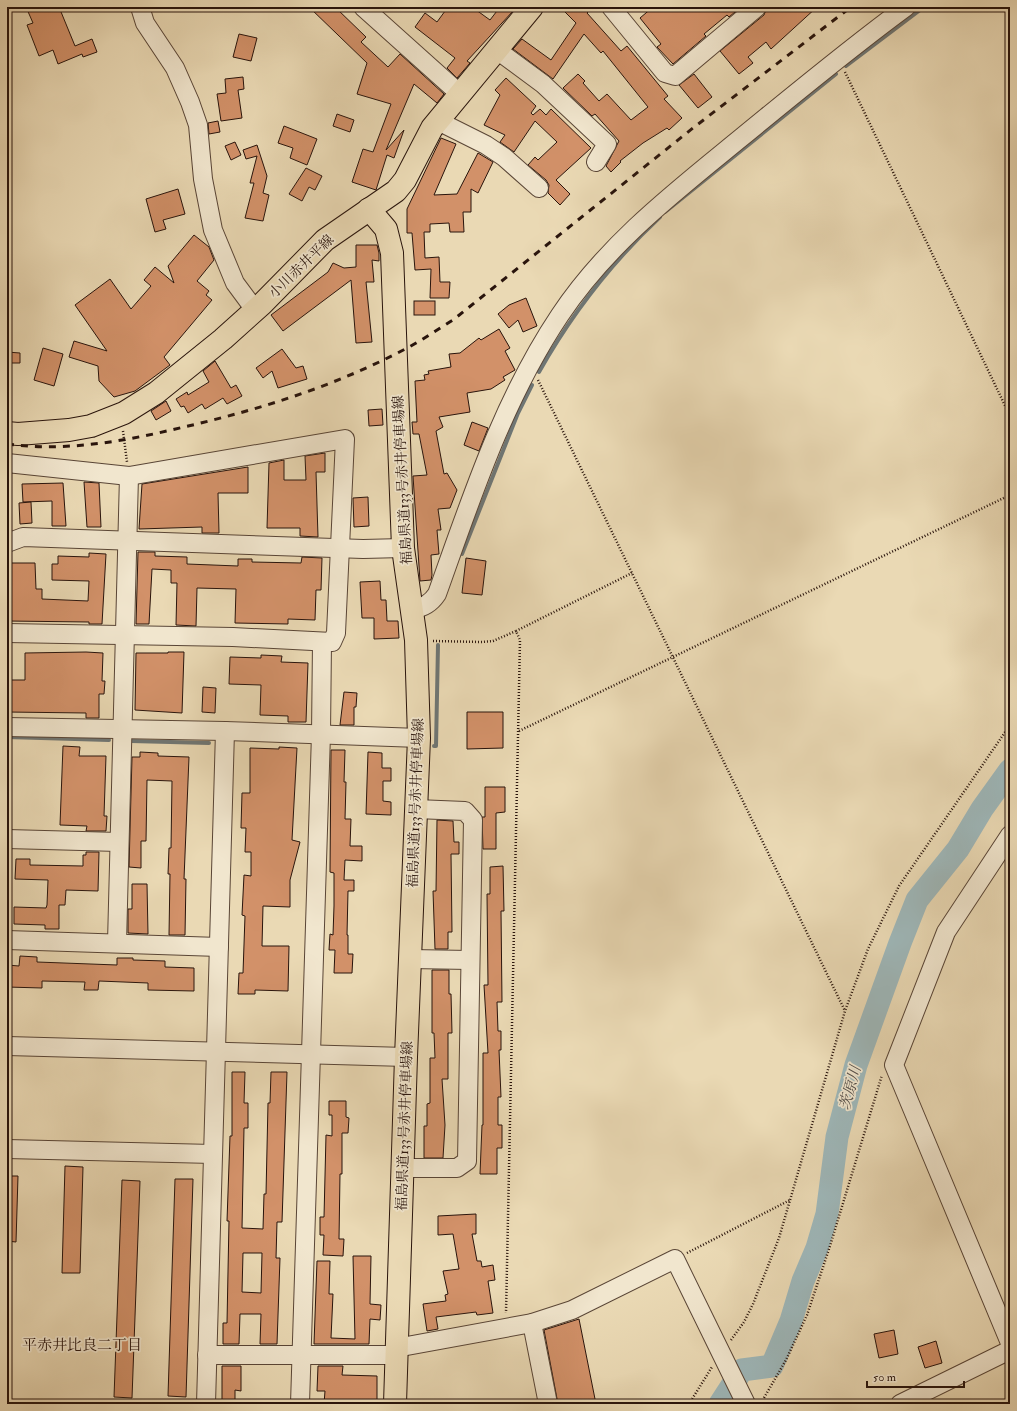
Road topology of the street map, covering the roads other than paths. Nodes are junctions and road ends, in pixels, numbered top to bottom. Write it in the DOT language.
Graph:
graph roads {
  1 [pos="140,7"];
  2 [pos="363,7"];
  3 [pos="532,7"];
  4 [pos="611,7"];
  5 [pos="757,7"];
  6 [pos="906,7"];
  7 [pos="497,50"];
  8 [pos="460,94"];
  9 [pos="438,121"];
  10 [pos="596,162"];
  11 [pos="539,188"];
  12 [pos="369,210"];
  13 [pos="255,310"];
  14 [pos="7,433"];
  15 [pos="7,463"];
  16 [pos="129,476"];
  17 [pos="126,541"];
  18 [pos="7,543"];
  19 [pos="340,548"];
  20 [pos="403,548"];
  21 [pos="413,610"];
  22 [pos="7,633"];
  23 [pos="124,635"];
  24 [pos="322,642"];
  25 [pos="7,727"];
  26 [pos="122,729"];
  27 [pos="225,731"];
  28 [pos="321,734"];
  29 [pos="419,738"];
  30 [pos="416,810"];
  31 [pos="1010,835"];
  32 [pos="7,839"];
  33 [pos="118,842"];
  34 [pos="7,940"];
  35 [pos="117,943"];
  36 [pos="219,946"];
  37 [pos="410,959"];
  38 [pos="470,960"];
  39 [pos="7,1046"];
  40 [pos="216,1051"];
  41 [pos="310,1054"];
  42 [pos="406,1057"];
  43 [pos="7,1149"];
  44 [pos="213,1154"];
  45 [pos="402,1168"];
  46 [pos="532,1323"];
  47 [pos="1010,1343"];
  48 [pos="1010,1350"];
  49 [pos="396,1352"];
  50 [pos="207,1355"];
  51 [pos="302,1355"];
  52 [pos="206,1404"];
  53 [pos="300,1404"];
  54 [pos="395,1404"];
  55 [pos="548,1404"];
  56 [pos="746,1404"];
  57 [pos="900,1404"];
  1 -- 13 [label="street"];
  2 -- 8 [label="street"];
  3 -- 7 [label="main road, 小川赤井平線"];
  4 -- 5 [label="street"];
  6 -- 21 [label="street"];
  7 -- 8 [label="main road, 小川赤井平線"];
  7 -- 10 [label="street"];
  8 -- 9 [label="main road, 小川赤井平線"];
  9 -- 11 [label="street"];
  9 -- 12 [label="main road, 小川赤井平線"];
  12 -- 13 [label="main road, 小川赤井平線"];
  12 -- 20 [label="main road, 福島県道133号赤井停車場線"];
  13 -- 14 [label="main road, 小川赤井平線"];
  15 -- 16 [label="street"];
  16 -- 17 [label="street"];
  16 -- 19 [label="street"];
  17 -- 18 [label="street"];
  17 -- 19 [label="street"];
  17 -- 23 [label="street"];
  19 -- 20 [label="street"];
  19 -- 24 [label="street"];
  20 -- 21 [label="main road, 福島県道133号赤井停車場線"];
  21 -- 29 [label="main road, 福島県道133号赤井停車場線"];
  22 -- 23 [label="street"];
  23 -- 24 [label="street"];
  23 -- 26 [label="street"];
  24 -- 28 [label="street"];
  25 -- 26 [label="street"];
  26 -- 27 [label="street"];
  26 -- 33 [label="street"];
  27 -- 28 [label="street"];
  27 -- 36 [label="street"];
  28 -- 29 [label="street"];
  28 -- 41 [label="street"];
  29 -- 30 [label="main road, 福島県道133号赤井停車場線"];
  30 -- 37 [label="main road, 福島県道133号赤井停車場線"];
  30 -- 38 [label="street"];
  31 -- 47 [label="street"];
  32 -- 33 [label="street"];
  33 -- 35 [label="street"];
  34 -- 35 [label="street"];
  35 -- 36 [label="street"];
  36 -- 40 [label="street"];
  37 -- 38 [label="street"];
  37 -- 42 [label="main road, 福島県道133号赤井停車場線"];
  38 -- 45 [label="street"];
  39 -- 40 [label="street"];
  40 -- 41 [label="street"];
  40 -- 44 [label="street"];
  41 -- 42 [label="street"];
  41 -- 51 [label="street"];
  42 -- 45 [label="main road, 福島県道133号赤井停車場線"];
  43 -- 44 [label="street"];
  44 -- 50 [label="street"];
  45 -- 49 [label="main road, 福島県道133号赤井停車場線"];
  46 -- 49 [label="street"];
  46 -- 55 [label="street"];
  46 -- 56 [label="street"];
  48 -- 57 [label="street"];
  49 -- 51 [label="street"];
  49 -- 54 [label="main road, 福島県道133号赤井停車場線"];
  50 -- 51 [label="street"];
  50 -- 52 [label="street"];
  51 -- 53 [label="street"];
}
